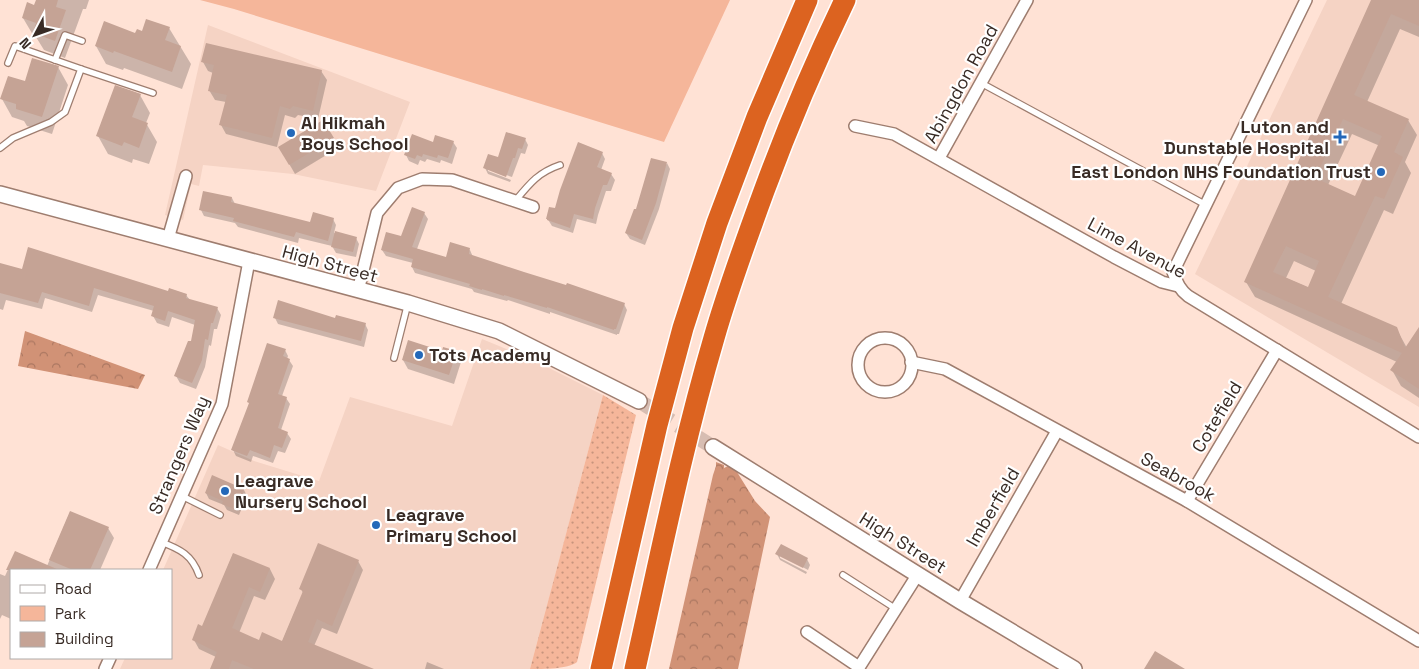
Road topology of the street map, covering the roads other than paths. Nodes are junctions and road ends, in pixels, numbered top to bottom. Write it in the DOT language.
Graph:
graph roads {
  1 [pos="807,0"];
  2 [pos="845,0"];
  3 [pos="1027,0"];
  4 [pos="1306,0"];
  5 [pos="82,40"];
  6 [pos="55,60"];
  7 [pos="8,63"];
  8 [pos="81,69"];
  9 [pos="981,83"];
  10 [pos="153,92"];
  11 [pos="855,126"];
  12 [pos="0,148"];
  13 [pos="939,158"];
  14 [pos="560,165"];
  15 [pos="186,176"];
  16 [pos="0,194"];
  17 [pos="516,200"];
  18 [pos="1206,206"];
  19 [pos="533,207"];
  20 [pos="168,240"];
  21 [pos="249,261"];
  22 [pos="1178,286"];
  23 [pos="358,290"];
  24 [pos="408,303"];
  25 [pos="1277,350"];
  26 [pos="394,358"];
  27 [pos="911,362"];
  28 [pos="639,401"];
  29 [pos="1057,431"];
  30 [pos="1419,437"];
  31 [pos="713,447"];
  32 [pos="182,496"];
  33 [pos="1187,501"];
  34 [pos="220,515"];
  35 [pos="161,542"];
  36 [pos="149,569"];
  37 [pos="918,574"];
  38 [pos="199,575"];
  39 [pos="843,575"];
  40 [pos="960,601"];
  41 [pos="896,609"];
  42 [pos="807,632"];
  43 [pos="1419,641"];
  44 [pos="859,668"];
  45 [pos="601,669"];
  46 [pos="634,669"];
  47 [pos="1074,669"];
  1 -- 45 [label="highway"];
  2 -- 46 [label="highway"];
  3 -- 9 [label="street, Abingdon Road"];
  4 -- 18 [label="street"];
  5 -- 6 [label="lane"];
  6 -- 7 [label="lane"];
  6 -- 8 [label="lane"];
  8 -- 10 [label="lane"];
  8 -- 12 [label="lane"];
  9 -- 13 [label="street, Abingdon Road"];
  9 -- 18 [label="lane"];
  11 -- 13 [label="street, Lime Avenue"];
  13 -- 22 [label="street, Lime Avenue"];
  14 -- 17 [label="lane"];
  15 -- 20 [label="street"];
  16 -- 20 [label="street, High Street"];
  17 -- 19 [label="street"];
  17 -- 23 [label="street"];
  18 -- 22 [label="street"];
  20 -- 21 [label="street, High Street"];
  21 -- 23 [label="street, High Street"];
  21 -- 32 [label="street, Strangers Way"];
  22 -- 25 [label="street, Lime Avenue"];
  23 -- 24 [label="street, High Street"];
  24 -- 26 [label="lane"];
  24 -- 28 [label="street, High Street"];
  25 -- 30 [label="street, Lime Avenue"];
  25 -- 33 [label="street, Cotefield"];
  27 -- 27 [label="street"];
  27 -- 29 [label="street, Seabrook"];
  29 -- 33 [label="street, Seabrook"];
  29 -- 40 [label="street, Imberfield"];
  31 -- 37 [label="street, High Street"];
  32 -- 34 [label="lane"];
  32 -- 35 [label="street, Strangers Way"];
  33 -- 43 [label="street, Seabrook"];
  35 -- 36 [label="street, Strangers Way"];
  35 -- 38 [label="lane"];
  37 -- 40 [label="street, High Street"];
  37 -- 41 [label="street"];
  39 -- 41 [label="lane"];
  40 -- 47 [label="street, High Street"];
  41 -- 44 [label="street"];
  42 -- 44 [label="street"];
}
